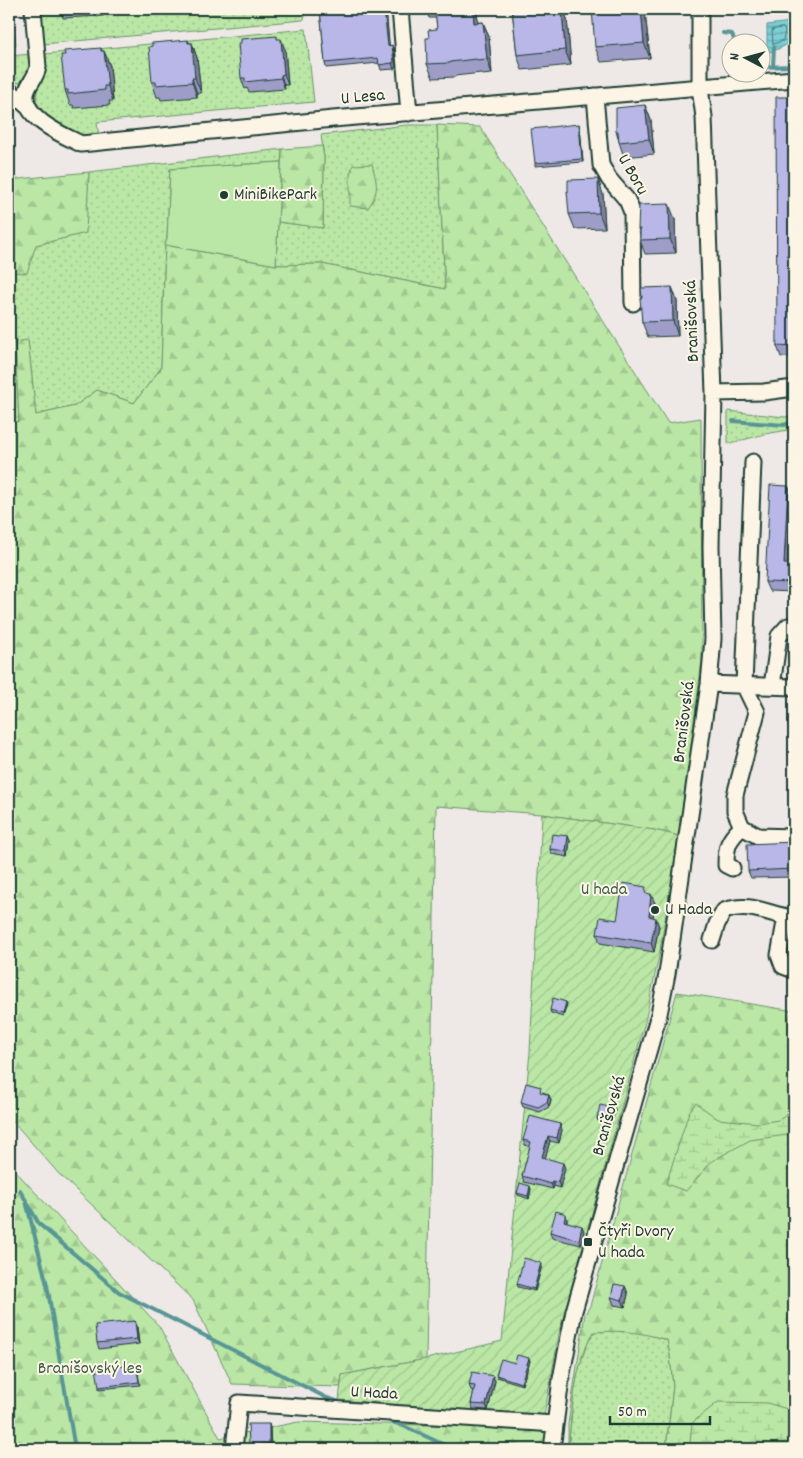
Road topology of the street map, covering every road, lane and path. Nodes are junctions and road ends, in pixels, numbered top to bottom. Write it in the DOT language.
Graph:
graph roads {
  1 [pos="33,9"];
  2 [pos="400,9"];
  3 [pos="700,9"];
  4 [pos="794,79"];
  5 [pos="700,88"];
  6 [pos="9,90"];
  7 [pos="595,96"];
  8 [pos="32,112"];
  9 [pos="409,113"];
  10 [pos="633,304"];
  11 [pos="794,388"];
  12 [pos="714,393"];
  13 [pos="754,462"];
  14 [pos="794,625"];
  15 [pos="709,684"];
  16 [pos="744,685"];
  17 [pos="772,686"];
  18 [pos="794,687"];
  19 [pos="742,827"];
  20 [pos="794,837"];
  21 [pos="732,868"];
  22 [pos="790,917"];
  23 [pos="712,940"];
  24 [pos="794,970"];
  25 [pos="554,1424"];
  26 [pos="234,1449"];
  27 [pos="552,1449"];
  1 -- 8 [label="street"];
  2 -- 9 [label="street"];
  3 -- 5 [label="street, Branišovská"];
  4 -- 5 [label="street, U Lesa"];
  5 -- 7 [label="street, U Lesa"];
  5 -- 12 [label="street, Branišovská"];
  6 -- 8 [label="street, U Lesa"];
  7 -- 9 [label="street, U Lesa"];
  7 -- 10 [label="street, U Boru"];
  8 -- 9 [label="street, U Lesa"];
  11 -- 12 [label="street"];
  12 -- 15 [label="street, Branišovská"];
  13 -- 16 [label="street"];
  14 -- 17 [label="street"];
  15 -- 16 [label="street"];
  15 -- 25 [label="street, Branišovská"];
  16 -- 17 [label="street"];
  16 -- 19 [label="street"];
  17 -- 18 [label="street"];
  19 -- 20 [label="street"];
  19 -- 21 [label="street"];
  22 -- 23 [label="street"];
  22 -- 24 [label="street"];
  25 -- 26 [label="street, U Hada"];
  25 -- 27 [label="street, Branišovská"];
}
